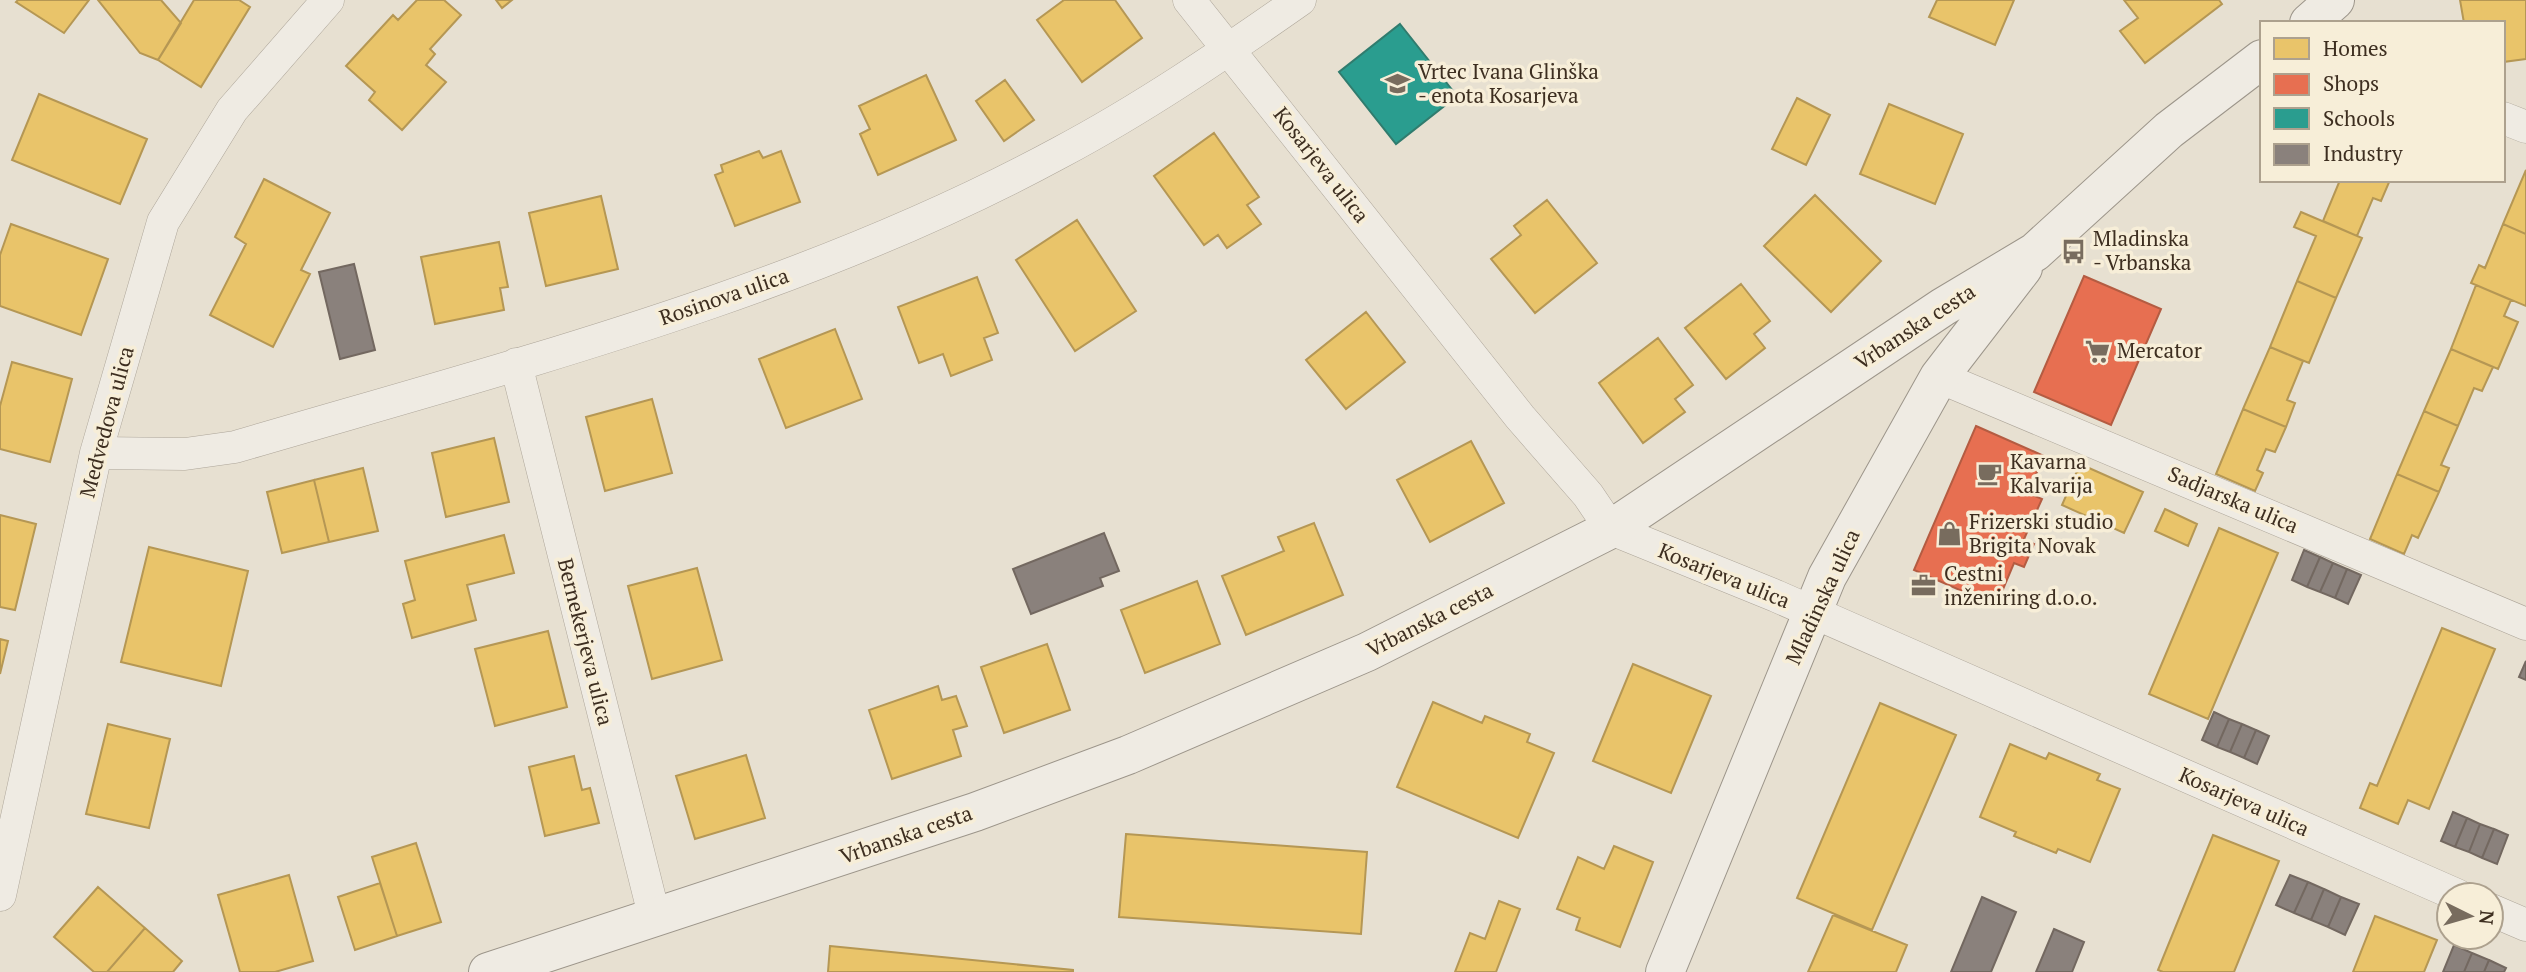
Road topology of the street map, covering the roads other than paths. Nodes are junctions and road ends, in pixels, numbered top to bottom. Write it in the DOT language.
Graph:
graph roads {
  1 [pos="328,0"];
  2 [pos="1189,0"];
  3 [pos="1300,0"];
  4 [pos="2334,0"];
  5 [pos="2311,21"];
  6 [pos="1229,49"];
  7 [pos="2260,61"];
  8 [pos="2505,119"];
  9 [pos="2526,127"];
  10 [pos="2035,252"];
  11 [pos="516,364"];
  12 [pos="1938,377"];
  13 [pos="96,453"];
  14 [pos="1611,529"];
  15 [pos="1812,613"];
  16 [pos="2526,625"];
  17 [pos="2435,885"];
  18 [pos="0,895"];
  19 [pos="2505,916"];
  20 [pos="655,919"];
  21 [pos="2526,925"];
  22 [pos="488,972"];
  23 [pos="1665,972"];
  1 -- 13 [label="street, Medvedova ulica"];
  2 -- 6 [label="street, Kosarjeva ulica"];
  3 -- 6 [label="street, Rosinova ulica"];
  4 -- 5 [label="street"];
  6 -- 11 [label="street, Rosinova ulica"];
  6 -- 14 [label="street, Kosarjeva ulica"];
  7 -- 10 [label="street, Vrbanska cesta"];
  8 -- 9 [label="street"];
  10 -- 12 [label="street, Mladinska ulica"];
  10 -- 14 [label="street, Vrbanska cesta"];
  11 -- 13 [label="street, Rosinova ulica"];
  11 -- 20 [label="street, Bernekerjeva ulica"];
  12 -- 15 [label="street, Mladinska ulica"];
  12 -- 16 [label="street, Sadjarska ulica"];
  13 -- 18 [label="street, Medvedova ulica"];
  14 -- 15 [label="street, Kosarjeva ulica"];
  14 -- 20 [label="street, Vrbanska cesta"];
  15 -- 17 [label="street, Kosarjeva ulica"];
  15 -- 23 [label="street, Mladinska ulica"];
  19 -- 21 [label="street"];
  20 -- 22 [label="street, Vrbanska cesta"];
}
